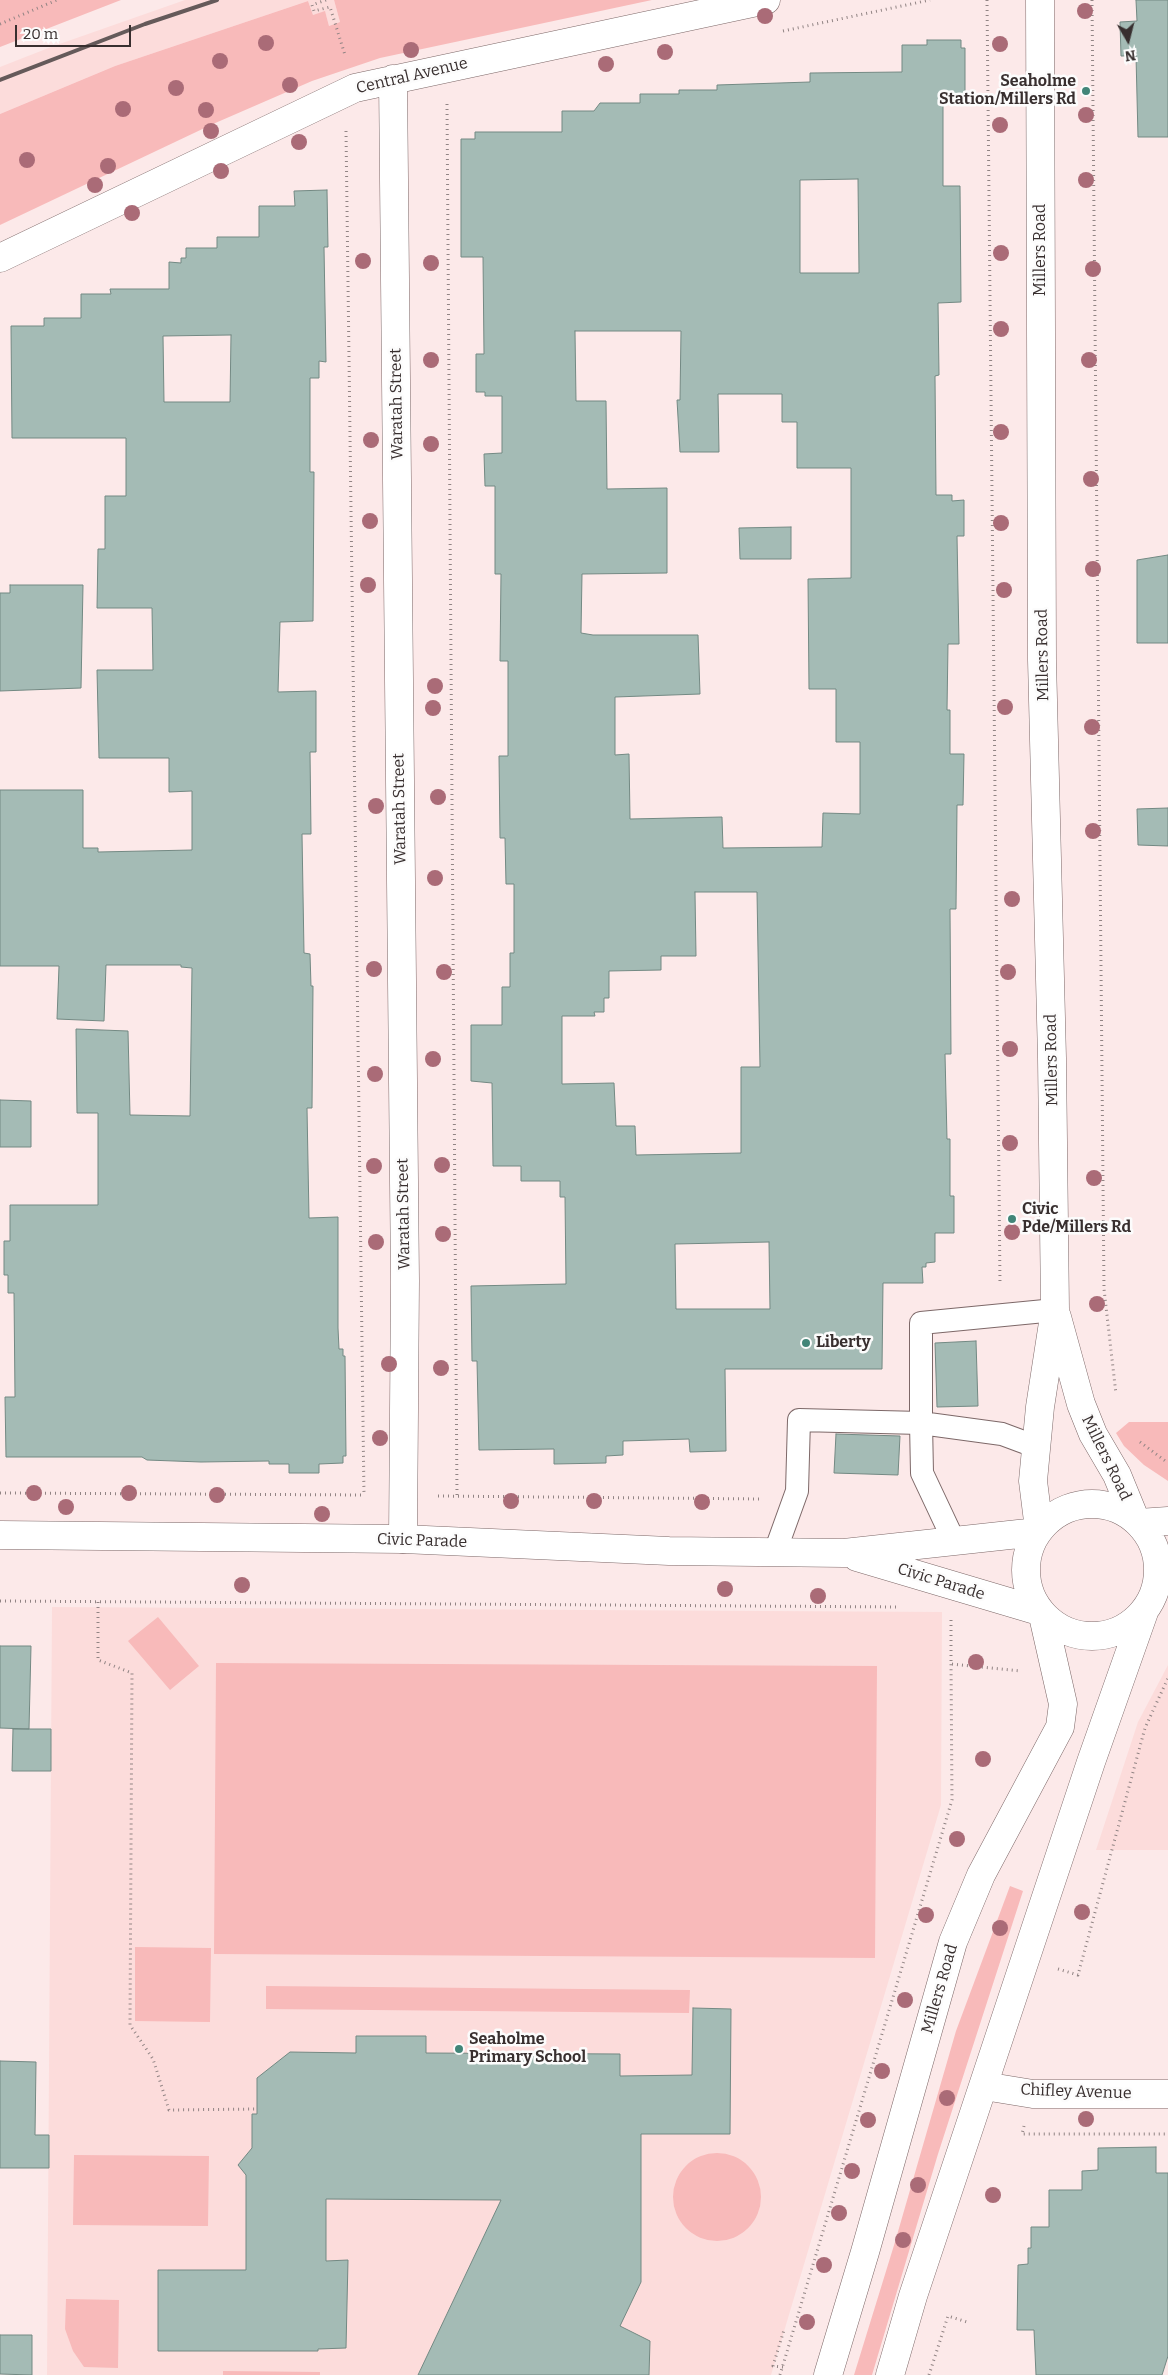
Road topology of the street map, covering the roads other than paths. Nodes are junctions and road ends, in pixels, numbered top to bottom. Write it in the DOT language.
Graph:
graph roads {
  1 [pos="766,0"];
  2 [pos="1040,0"];
  3 [pos="393,80"];
  4 [pos="0,258"];
  5 [pos="1055,1310"];
  6 [pos="922,1423"];
  7 [pos="1037,1447"];
  8 [pos="1137,1521"];
  9 [pos="1168,1521"];
  10 [pos="1038,1531"];
  11 [pos="0,1535"];
  12 [pos="404,1539"];
  13 [pos="954,1541"];
  14 [pos="775,1552"];
  15 [pos="844,1553"];
  16 [pos="1153,1604"];
  17 [pos="1041,1614"];
  18 [pos="984,2086"];
  19 [pos="1168,2094"];
  20 [pos="828,2375"];
  21 [pos="890,2375"];
  1 -- 3 [label="main road, Central Avenue"];
  2 -- 5 [label="main road, Millers Road"];
  3 -- 4 [label="main road, Central Avenue"];
  3 -- 12 [label="main road, Waratah Street"];
  5 -- 6 [label="lane"];
  5 -- 7 [label="main road, Millers Road"];
  5 -- 8 [label="main road, Millers Road"];
  6 -- 7 [label="lane"];
  6 -- 13 [label="lane"];
  6 -- 14 [label="lane"];
  7 -- 10 [label="main road, Millers Road"];
  8 -- 9 [label="main road"];
  8 -- 10 [label="main road"];
  8 -- 16 [label="main road"];
  10 -- 13 [label="main road, Civic Parade"];
  10 -- 17 [label="main road"];
  11 -- 12 [label="main road, Civic Parade"];
  12 -- 14 [label="main road, Civic Parade"];
  13 -- 15 [label="main road, Civic Parade"];
  14 -- 15 [label="main road, Civic Parade"];
  15 -- 17 [label="main road, Civic Parade"];
  16 -- 17 [label="main road"];
  16 -- 18 [label="main road"];
  17 -- 20 [label="main road, Millers Road"];
  18 -- 19 [label="main road, Chifley Avenue"];
  18 -- 21 [label="main road"];
}
